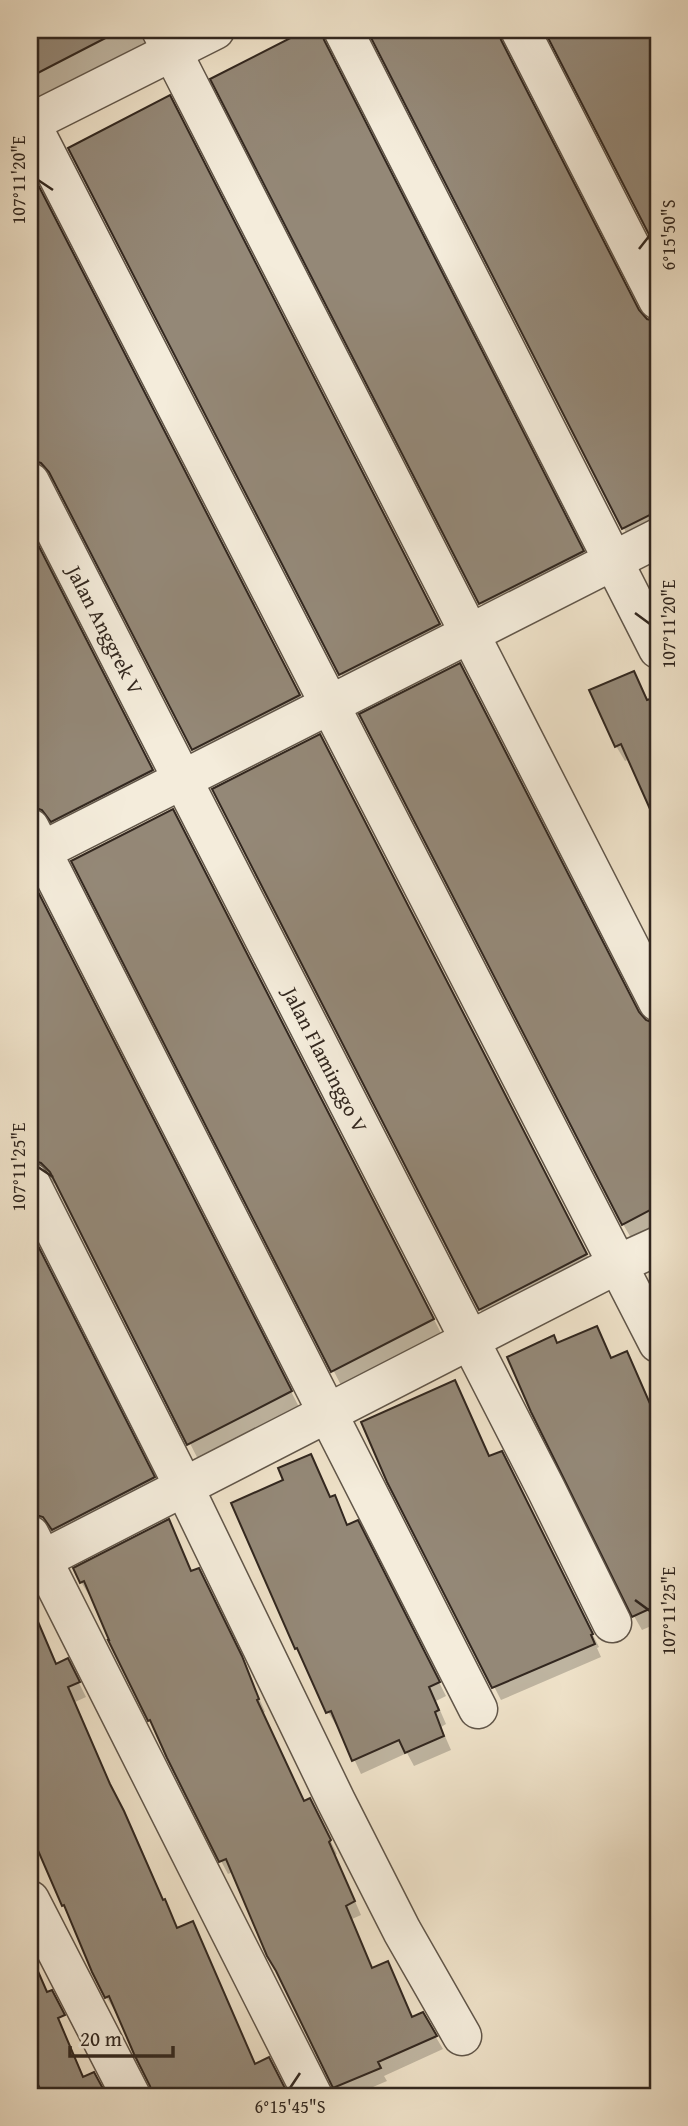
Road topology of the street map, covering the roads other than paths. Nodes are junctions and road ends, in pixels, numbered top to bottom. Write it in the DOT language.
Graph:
graph roads {
  1 [pos="215,30"];
  2 [pos="343,30"];
  3 [pos="520,30"];
  4 [pos="166,41"];
  5 [pos="30,122"];
  6 [pos="658,300"];
  7 [pos="30,482"];
  8 [pos="658,538"];
  9 [pos="614,561"];
  10 [pos="470,633"];
  11 [pos="658,649"];
  12 [pos="329,705"];
  13 [pos="182,779"];
  14 [pos="34,845"];
  15 [pos="658,1002"];
  16 [pos="30,1182"];
  17 [pos="658,1246"];
  18 [pos="616,1265"];
  19 [pos="468,1341"];
  20 [pos="658,1343"];
  21 [pos="327,1413"];
  22 [pos="184,1487"];
  23 [pos="34,1554"];
  24 [pos="612,1623"];
  25 [pos="478,1709"];
  26 [pos="30,1900"];
  27 [pos="462,2036"];
  28 [pos="131,2096"];
  29 [pos="313,2096"];
  1 -- 4 [label="street"];
  2 -- 9 [label="street"];
  3 -- 6 [label="street"];
  4 -- 5 [label="street"];
  4 -- 10 [label="street"];
  5 -- 12 [label="street"];
  7 -- 13 [label="street, Jalan Anggrek V"];
  8 -- 9 [label="street"];
  9 -- 10 [label="street"];
  9 -- 11 [label="street"];
  10 -- 12 [label="street"];
  10 -- 15 [label="street"];
  12 -- 13 [label="street"];
  12 -- 18 [label="street"];
  13 -- 14 [label="street"];
  13 -- 19 [label="street, Jalan Flaminggo V"];
  14 -- 21 [label="street"];
  16 -- 22 [label="street"];
  17 -- 18 [label="street"];
  18 -- 19 [label="street"];
  18 -- 20 [label="street"];
  19 -- 21 [label="street"];
  19 -- 24 [label="street, Jalan Flaminggo V"];
  21 -- 22 [label="street"];
  21 -- 25 [label="street"];
  22 -- 23 [label="street"];
  22 -- 27 [label="street"];
  23 -- 29 [label="street"];
  26 -- 28 [label="street"];
}
